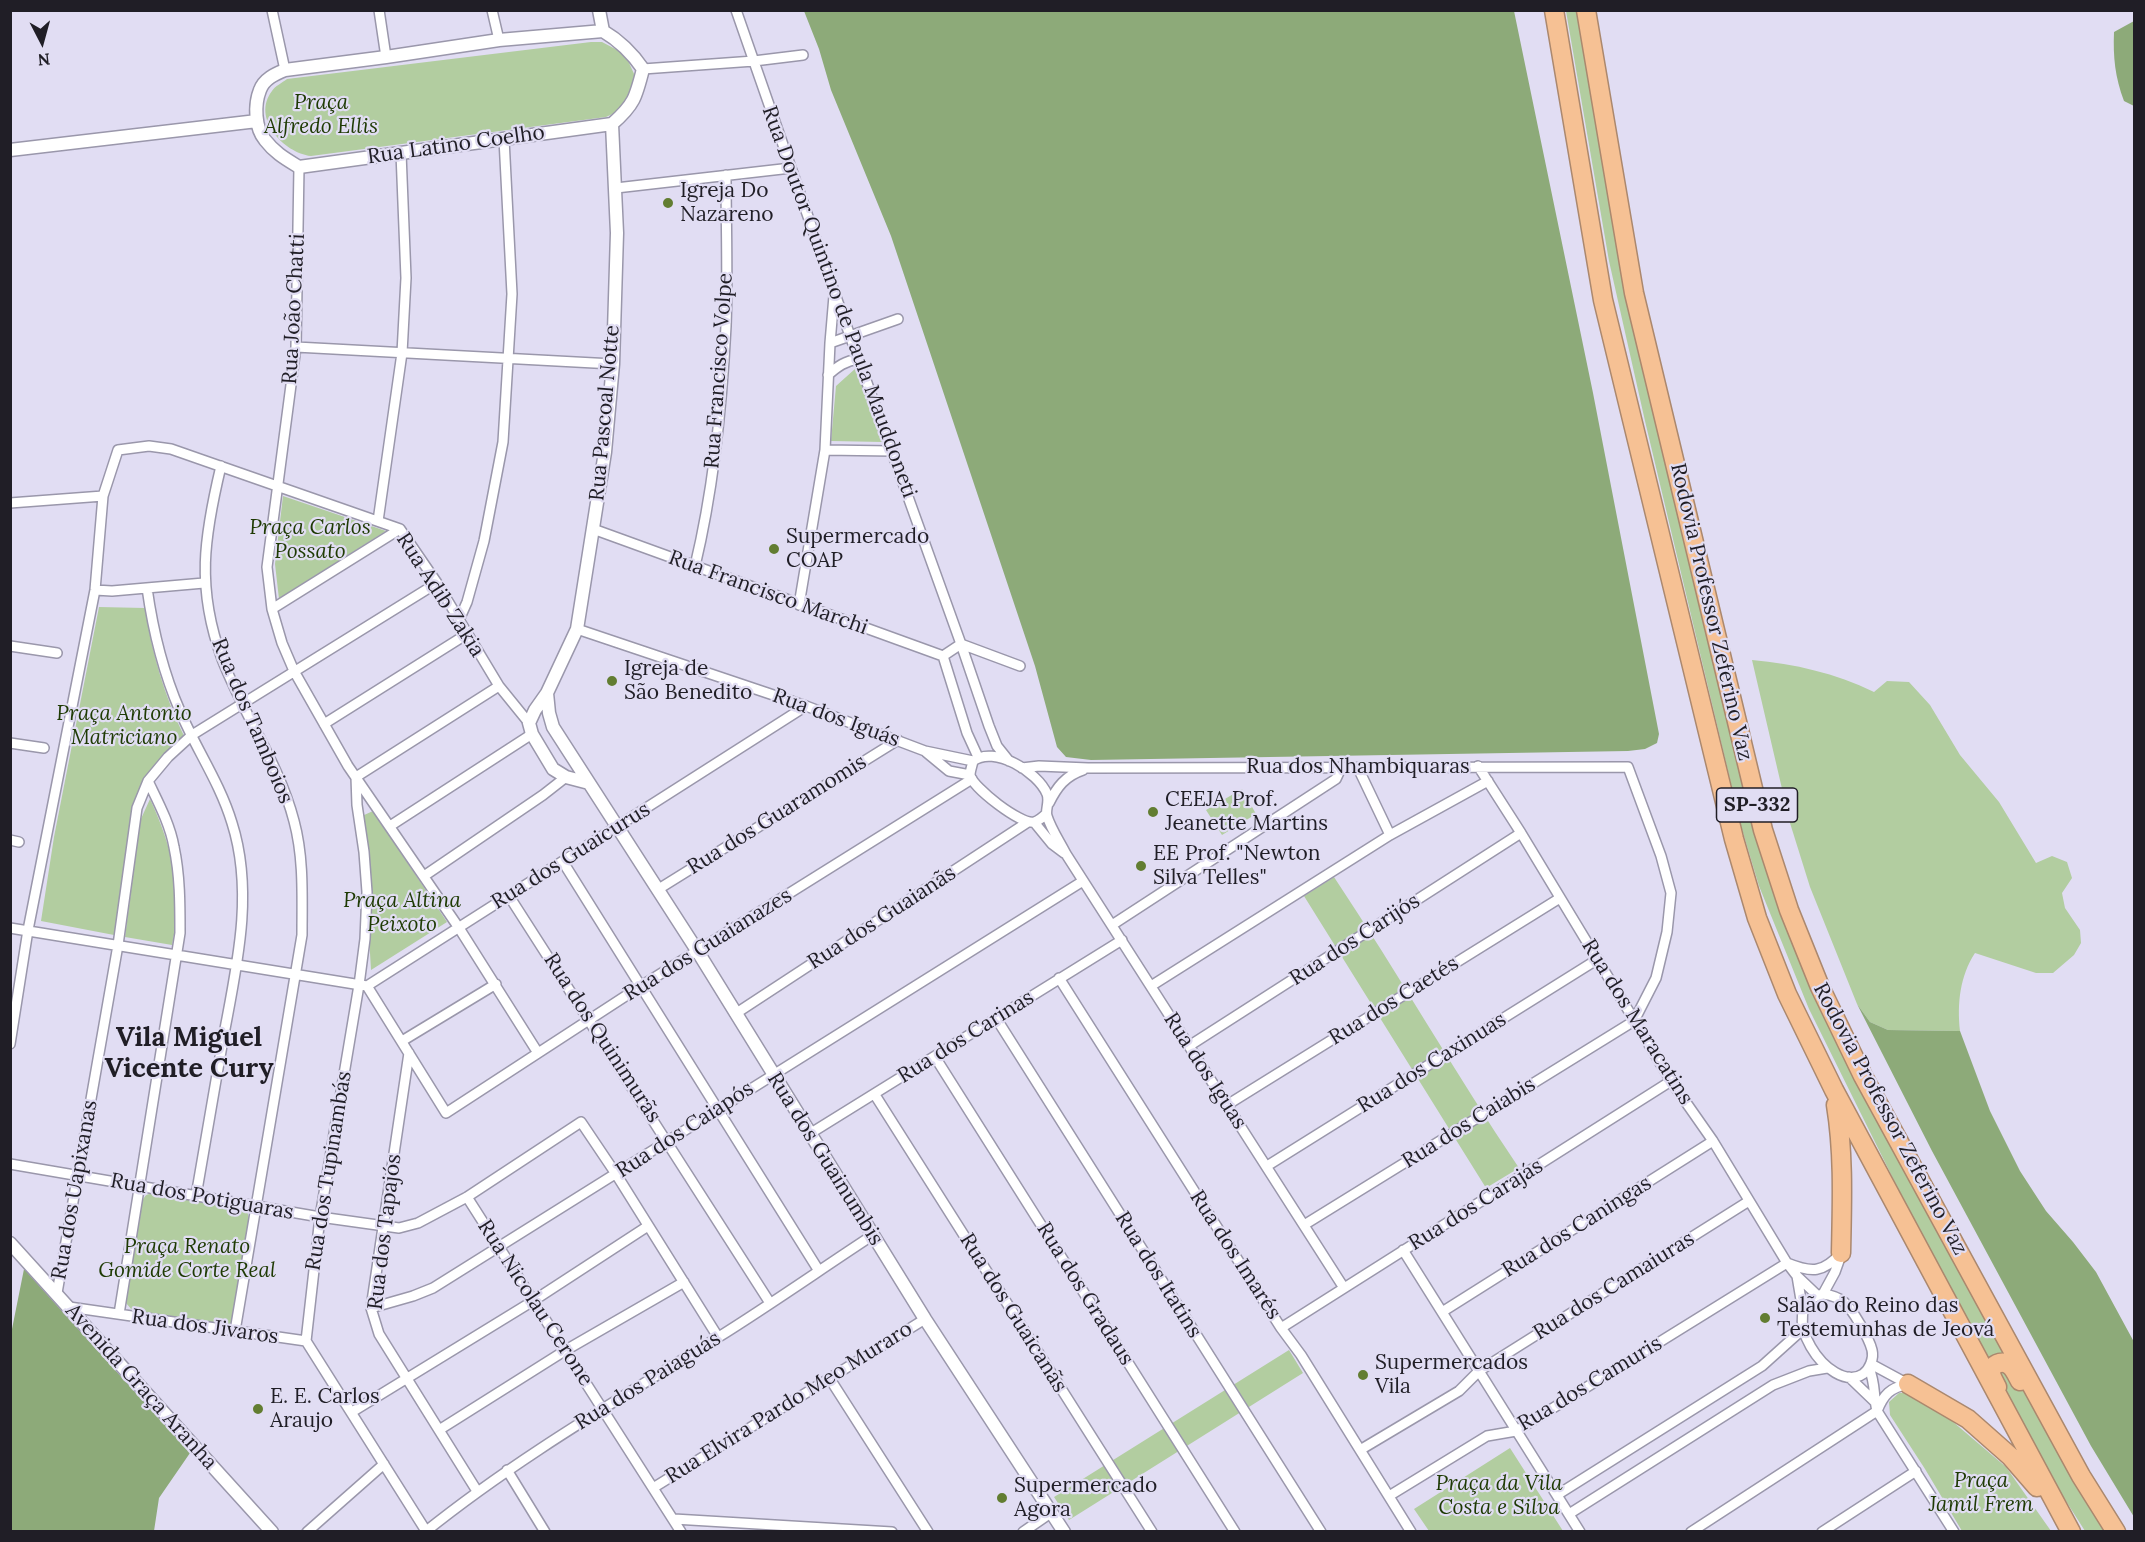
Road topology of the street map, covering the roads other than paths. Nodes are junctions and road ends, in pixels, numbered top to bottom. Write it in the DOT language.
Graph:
graph roads {
  1 [pos="272,10"];
  2 [pos="379,10"];
  3 [pos="492,10"];
  4 [pos="599,10"];
  5 [pos="736,10"];
  6 [pos="1554,10"];
  7 [pos="1586,10"];
  8 [pos="603,31"];
  9 [pos="500,40"];
  10 [pos="803,55"];
  11 [pos="386,57"];
  12 [pos="754,61"];
  13 [pos="643,69"];
  14 [pos="285,70"];
  15 [pos="257,121"];
  16 [pos="612,124"];
  17 [pos="504,139"];
  18 [pos="10,150"];
  19 [pos="401,153"];
  20 [pos="299,167"];
  21 [pos="791,168"];
  22 [pos="726,175"];
  23 [pos="616,188"];
  24 [pos="835,294"];
  25 [pos="898,319"];
  26 [pos="851,336"];
  27 [pos="830,343"];
  28 [pos="296,347"];
  29 [pos="402,353"];
  30 [pos="508,358"];
  31 [pos="859,359"];
  32 [pos="613,364"];
  33 [pos="828,375"];
  34 [pos="825,450"];
  35 [pos="892,451"];
  36 [pos="220,466"];
  37 [pos="278,486"];
  38 [pos="104,496"];
  39 [pos="10,503"];
  40 [pos="378,521"];
  41 [pos="400,529"];
  42 [pos="593,529"];
  43 [pos="696,566"];
  44 [pos="204,583"];
  45 [pos="437,583"];
  46 [pos="147,588"];
  47 [pos="95,590"];
  48 [pos="799,604"];
  49 [pos="272,609"];
  50 [pos="459,620"];
  51 [pos="577,628"];
  52 [pos="467,634"];
  53 [pos="961,644"];
  54 [pos="10,646"];
  55 [pos="57,653"];
  56 [pos="943,656"];
  57 [pos="1020,666"];
  58 [pos="294,671"];
  59 [pos="499,686"];
  60 [pos="547,693"];
  61 [pos="244,705"];
  62 [pos="806,706"];
  63 [pos="324,724"];
  64 [pos="531,728"];
  65 [pos="192,735"];
  66 [pos="897,740"];
  67 [pos="10,743"];
  68 [pos="44,748"];
  69 [pos="925,751"];
  70 [pos="975,759"];
  71 [pos="1009,761"];
  72 [pos="1478,766"];
  73 [pos="1022,768"];
  74 [pos="1088,768"];
  75 [pos="1341,768"];
  76 [pos="1358,768"];
  77 [pos="356,777"];
  78 [pos="566,777"];
  79 [pos="971,777"];
  80 [pos="148,781"];
  81 [pos="1488,781"];
  82 [pos="589,783"];
  83 [pos="1049,803"];
  84 [pos="1046,814"];
  85 [pos="1031,822"];
  86 [pos="390,826"];
  87 [pos="617,828"];
  88 [pos="1521,833"];
  89 [pos="1390,835"];
  90 [pos="1066,854"];
  91 [pos="563,862"];
  92 [pos="424,876"];
  93 [pos="1083,880"];
  94 [pos="657,890"];
  95 [pos="509,896"];
  96 [pos="1560,898"];
  97 [pos="1112,925"];
  98 [pos="459,927"];
  99 [pos="10,928"];
  100 [pos="28,930"];
  101 [pos="1122,940"];
  102 [pos="118,945"];
  103 [pos="698,952"];
  104 [pos="175,955"];
  105 [pos="1598,959"];
  106 [pos="237,965"];
  107 [pos="294,974"];
  108 [pos="1059,978"];
  109 [pos="496,984"];
  110 [pos="363,985"];
  111 [pos="641,986"];
  112 [pos="1151,986"];
  113 [pos="735,1014"];
  114 [pos="996,1018"];
  115 [pos="590,1019"];
  116 [pos="1634,1021"];
  117 [pos="402,1041"];
  118 [pos="10,1044"];
  119 [pos="1190,1046"];
  120 [pos="409,1053"];
  121 [pos="538,1053"];
  122 [pos="935,1057"];
  123 [pos="772,1075"];
  124 [pos="1671,1081"];
  125 [pos="1833,1090"];
  126 [pos="875,1095"];
  127 [pos="1227,1105"];
  128 [pos="718,1110"];
  129 [pos="811,1133"];
  130 [pos="669,1141"];
  131 [pos="1713,1141"];
  132 [pos="10,1164"];
  133 [pos="1267,1166"];
  134 [pos="616,1174"];
  135 [pos="78,1176"];
  136 [pos="139,1186"];
  137 [pos="196,1196"];
  138 [pos="467,1197"];
  139 [pos="1749,1201"];
  140 [pos="258,1207"];
  141 [pos="320,1217"];
  142 [pos="1304,1225"];
  143 [pos="648,1226"];
  144 [pos="382,1227"];
  145 [pos="873,1235"];
  146 [pos="10,1243"];
  147 [pos="500,1248"];
  148 [pos="1403,1250"];
  149 [pos="1841,1253"];
  150 [pos="1787,1263"];
  151 [pos="819,1271"];
  152 [pos="1797,1276"];
  153 [pos="684,1282"];
  154 [pos="1344,1288"];
  155 [pos="57,1293"];
  156 [pos="1820,1295"];
  157 [pos="533,1301"];
  158 [pos="770,1303"];
  159 [pos="69,1307"];
  160 [pos="371,1308"];
  161 [pos="1442,1312"];
  162 [pos="1803,1312"];
  163 [pos="118,1314"];
  164 [pos="925,1319"];
  165 [pos="1281,1328"];
  166 [pos="1802,1330"];
  167 [pos="235,1331"];
  168 [pos="718,1337"];
  169 [pos="306,1341"];
  170 [pos="566,1350"];
  171 [pos="1762,1366"];
  172 [pos="1870,1366"];
  173 [pos="1827,1368"];
  174 [pos="1479,1371"];
  175 [pos="1850,1377"];
  176 [pos="408,1379"];
  177 [pos="830,1379"];
  178 [pos="1908,1384"];
  179 [pos="1773,1385"];
  180 [pos="1874,1401"];
  181 [pos="602,1408"];
  182 [pos="1877,1411"];
  183 [pos="352,1412"];
  184 [pos="440,1430"];
  185 [pos="1516,1431"];
  186 [pos="1360,1450"];
  187 [pos="384,1464"];
  188 [pos="507,1470"];
  189 [pos="1916,1471"];
  190 [pos="653,1488"];
  191 [pos="477,1491"];
  192 [pos="1557,1495"];
  193 [pos="1389,1496"];
  194 [pos="1052,1512"];
  195 [pos="1569,1514"];
  196 [pos="2060,1514"];
  197 [pos="674,1519"];
  198 [pos="426,1531"];
  199 [pos="272,1532"];
  200 [pos="307,1532"];
  201 [pos="545,1532"];
  202 [pos="681,1532"];
  203 [pos="892,1532"];
  204 [pos="928,1532"];
  205 [pos="1023,1532"];
  206 [pos="1064,1532"];
  207 [pos="1152,1532"];
  208 [pos="1235,1532"];
  209 [pos="1321,1532"];
  210 [pos="1411,1532"];
  211 [pos="1580,1532"];
  212 [pos="1691,1532"];
  213 [pos="1822,1532"];
  214 [pos="1954,1532"];
  215 [pos="2071,1532"];
  216 [pos="2078,1532"];
  217 [pos="2110,1532"];
  218 [pos="2116,1532"];
  1 -- 14 [label="street"];
  2 -- 11 [label="street"];
  3 -- 9 [label="street"];
  4 -- 8 [label="street"];
  5 -- 12 [label="street, Rua Doutor Quintino de Paula Mauddoneti"];
  6 -- 125 [label="highway, Rodovia Professor Zeferino Vaz / SP-332"];
  7 -- 218 [label="highway, Rodovia Professor Zeferino Vaz / SP-332"];
  8 -- 9 [label="street"];
  8 -- 13 [label="street"];
  9 -- 11 [label="street"];
  10 -- 12 [label="street"];
  11 -- 14 [label="street"];
  12 -- 13 [label="street"];
  12 -- 21 [label="street, Rua Doutor Quintino de Paula Mauddoneti"];
  13 -- 16 [label="street"];
  14 -- 15 [label="street"];
  15 -- 18 [label="street"];
  15 -- 20 [label="street"];
  16 -- 17 [label="street, Rua Latino Coelho"];
  16 -- 23 [label="street, Rua Pascoal Notte"];
  17 -- 19 [label="street, Rua Latino Coelho"];
  17 -- 30 [label="street"];
  19 -- 20 [label="street, Rua Latino Coelho"];
  19 -- 29 [label="street"];
  20 -- 28 [label="street, Rua João Chatti"];
  21 -- 22 [label="street"];
  21 -- 24 [label="street, Rua Doutor Quintino de Paula Mauddoneti"];
  22 -- 23 [label="street"];
  22 -- 43 [label="street, Rua Francisco Volpe"];
  23 -- 32 [label="street, Rua Pascoal Notte"];
  24 -- 26 [label="street, Rua Doutor Quintino de Paula Mauddoneti"];
  24 -- 27 [label="street"];
  25 -- 26 [label="street"];
  26 -- 27 [label="street"];
  26 -- 31 [label="street, Rua Doutor Quintino de Paula Mauddoneti"];
  27 -- 33 [label="street"];
  28 -- 29 [label="street"];
  28 -- 37 [label="street, Rua João Chatti"];
  29 -- 30 [label="street"];
  29 -- 40 [label="street"];
  30 -- 32 [label="street"];
  30 -- 50 [label="street"];
  31 -- 33 [label="street"];
  31 -- 35 [label="street, Rua Doutor Quintino de Paula Mauddoneti"];
  32 -- 42 [label="street, Rua Pascoal Notte"];
  33 -- 34 [label="street"];
  34 -- 35 [label="street"];
  34 -- 48 [label="street"];
  35 -- 53 [label="street, Rua Doutor Quintino de Paula Mauddoneti"];
  36 -- 37 [label="street, Rua Adib Zakia"];
  36 -- 38 [label="street, Rua Adib Zakia"];
  36 -- 44 [label="street, Rua dos Tamboios"];
  37 -- 40 [label="street, Rua Adib Zakia"];
  37 -- 49 [label="street, Rua dos Tupinambás"];
  38 -- 39 [label="street"];
  38 -- 47 [label="street"];
  40 -- 41 [label="street, Rua Adib Zakia"];
  41 -- 45 [label="street, Rua Adib Zakia"];
  41 -- 49 [label="street"];
  42 -- 43 [label="street, Rua Francisco Marchi"];
  42 -- 51 [label="street, Rua Pascoal Notte"];
  43 -- 48 [label="street, Rua Francisco Marchi"];
  44 -- 46 [label="street"];
  44 -- 61 [label="street, Rua dos Tamboios"];
  45 -- 50 [label="street, Rua Adib Zakia"];
  45 -- 58 [label="street, Rua dos Uapixanas"];
  46 -- 47 [label="street"];
  46 -- 65 [label="street"];
  47 -- 100 [label="street"];
  48 -- 56 [label="street, Rua Francisco Marchi"];
  49 -- 58 [label="street, Rua dos Tupinambás"];
  50 -- 52 [label="street, Rua Adib Zakia"];
  51 -- 60 [label="street, Rua Pascoal Notte"];
  51 -- 62 [label="street, Rua dos Iguás"];
  52 -- 59 [label="street, Rua Adib Zakia"];
  52 -- 63 [label="street"];
  53 -- 56 [label="street"];
  53 -- 57 [label="street"];
  53 -- 71 [label="street, Rua Doutor Quintino de Paula Mauddoneti"];
  54 -- 55 [label="street"];
  56 -- 70 [label="street"];
  58 -- 61 [label="street, Rua dos Uapixanas"];
  58 -- 63 [label="street, Rua dos Tupinambás"];
  59 -- 64 [label="street, Rua Adib Zakia"];
  59 -- 77 [label="street"];
  60 -- 64 [label="street"];
  60 -- 82 [label="street, Rua dos Guainumbis"];
  61 -- 65 [label="street, Rua dos Uapixanas"];
  61 -- 107 [label="street, Rua dos Tamboios"];
  62 -- 66 [label="street, Rua dos Iguás"];
  62 -- 87 [label="street, Rua dos Guaicurus"];
  63 -- 77 [label="street, Rua dos Tupinambás"];
  64 -- 78 [label="street"];
  64 -- 86 [label="street"];
  65 -- 80 [label="street, Rua dos Uapixanas"];
  65 -- 106 [label="street"];
  66 -- 69 [label="street, Rua dos Iguás"];
  66 -- 94 [label="street, Rua dos Guaramomis"];
  67 -- 68 [label="street"];
  69 -- 70 [label="street, Rua dos Iguás"];
  69 -- 79 [label="street, Rua dos Iguás"];
  70 -- 71 [label="street"];
  70 -- 79 [label="street"];
  71 -- 73 [label="street"];
  72 -- 76 [label="street, Rua dos Nhambiquaras"];
  72 -- 81 [label="street, Rua dos Maracatins"];
  72 -- 116 [label="street, Rua dos Nhambiquaras"];
  73 -- 74 [label="street, Rua dos Nhambiquaras"];
  73 -- 83 [label="street"];
  74 -- 75 [label="street, Rua dos Nhambiquaras"];
  74 -- 83 [label="street, Rua dos Nhambiquaras"];
  75 -- 76 [label="street, Rua dos Nhambiquaras"];
  75 -- 97 [label="street"];
  76 -- 89 [label="street"];
  77 -- 86 [label="street, Rua dos Tupinambás"];
  77 -- 110 [label="street, Rua dos Tupinambás"];
  78 -- 82 [label="street"];
  78 -- 92 [label="street"];
  79 -- 85 [label="street, Rua dos Iguas"];
  79 -- 103 [label="street, Rua dos Guaianazes"];
  80 -- 102 [label="street, Rua dos Uapixanas"];
  80 -- 104 [label="street"];
  81 -- 88 [label="street, Rua dos Maracatins"];
  81 -- 89 [label="street"];
  82 -- 87 [label="street, Rua dos Guainumbis"];
  83 -- 84 [label="street"];
  84 -- 85 [label="street"];
  84 -- 90 [label="street, Rua dos Iguas"];
  85 -- 90 [label="street, Rua dos Iguas"];
  85 -- 113 [label="street, Rua dos Guaianãs"];
  86 -- 92 [label="street, Rua dos Tupinambás"];
  87 -- 91 [label="street, Rua dos Guaicurus"];
  87 -- 94 [label="street, Rua dos Guainumbis"];
  88 -- 96 [label="street, Rua dos Maracatins"];
  88 -- 119 [label="street, Rua dos Carijós"];
  89 -- 112 [label="street"];
  90 -- 93 [label="street, Rua dos Iguas"];
  91 -- 95 [label="street, Rua dos Guaicurus"];
  91 -- 111 [label="street"];
  92 -- 98 [label="street, Rua dos Tupinambás"];
  93 -- 97 [label="street, Rua dos Iguas"];
  93 -- 123 [label="street, Rua dos Caiapós"];
  94 -- 103 [label="street, Rua dos Guainumbis"];
  95 -- 98 [label="street, Rua dos Guaicurus"];
  95 -- 115 [label="street, Rua dos Quinimurãs"];
  96 -- 105 [label="street, Rua dos Maracatins"];
  96 -- 127 [label="street, Rua dos Caetés"];
  97 -- 101 [label="street, Rua dos Iguas"];
  98 -- 109 [label="street, Rua dos Tupinambás"];
  98 -- 110 [label="street, Rua dos Guaicurus"];
  99 -- 100 [label="street"];
  100 -- 102 [label="street"];
  100 -- 118 [label="street"];
  101 -- 108 [label="street, Rua dos Carinas"];
  101 -- 112 [label="street, Rua dos Iguas"];
  102 -- 104 [label="street"];
  102 -- 135 [label="street, Rua dos Uapixanas"];
  103 -- 111 [label="street, Rua dos Guaianazes"];
  103 -- 113 [label="street, Rua dos Guainumbis"];
  104 -- 106 [label="street"];
  104 -- 136 [label="street"];
  105 -- 116 [label="street, Rua dos Maracatins"];
  105 -- 133 [label="street, Rua dos Caxinuas"];
  106 -- 107 [label="street"];
  106 -- 137 [label="street"];
  107 -- 110 [label="street"];
  107 -- 140 [label="street, Rua dos Tamboios"];
  108 -- 114 [label="street, Rua dos Carinas"];
  108 -- 165 [label="street, Rua dos Imarés"];
  109 -- 117 [label="street"];
  109 -- 121 [label="street, Rua dos Tupinambás"];
  110 -- 117 [label="street"];
  110 -- 141 [label="street, Rua dos Tupinambás"];
  111 -- 115 [label="street, Rua dos Guaianazes"];
  111 -- 128 [label="street"];
  112 -- 119 [label="street, Rua dos Iguas"];
  113 -- 123 [label="street, Rua dos Guainumbis"];
  114 -- 122 [label="street, Rua dos Carinas"];
  114 -- 209 [label="street, Rua dos Itatins"];
  115 -- 121 [label="street, Rua dos Guaianazes"];
  115 -- 130 [label="street, Rua dos Quinimurãs"];
  116 -- 124 [label="street, Rua dos Maracatins"];
  116 -- 142 [label="street, Rua dos Caiabis"];
  117 -- 120 [label="street"];
  119 -- 127 [label="street, Rua dos Iguas"];
  120 -- 121 [label="street, Rua dos Guaianazes"];
  120 -- 144 [label="street, Rua dos Tapajós"];
  122 -- 126 [label="street, Rua dos Carinas"];
  122 -- 208 [label="street, Rua dos Gradaus"];
  123 -- 128 [label="street, Rua dos Caiapós"];
  123 -- 129 [label="street, Rua dos Guainumbis"];
  124 -- 131 [label="street, Rua dos Maracatins"];
  124 -- 148 [label="street, Rua dos Carajás"];
  125 -- 149 [label="highway"];
  125 -- 196 [label="highway, Rodovia Professor Zeferino Vaz / SP-332"];
  126 -- 129 [label="street, Rua dos Carinas"];
  126 -- 207 [label="street, Rua dos Guaicanãs"];
  127 -- 133 [label="street, Rua dos Iguas"];
  128 -- 130 [label="street, Rua dos Caiapós"];
  128 -- 151 [label="street"];
  129 -- 145 [label="street, Rua dos Guainumbis"];
  130 -- 134 [label="street, Rua dos Caiapós"];
  130 -- 158 [label="street, Rua dos Quinimurãs"];
  131 -- 139 [label="street, Rua dos Maracatins"];
  131 -- 161 [label="street, Rua dos Caningas"];
  132 -- 135 [label="street, Rua dos Potiguaras"];
  133 -- 142 [label="street, Rua dos Iguas"];
  134 -- 138 [label="street, Rua dos Potiguaras"];
  134 -- 143 [label="street"];
  134 -- 147 [label="street, Rua dos Caiapós"];
  135 -- 136 [label="street, Rua dos Potiguaras"];
  135 -- 155 [label="street, Rua dos Uapixanas"];
  136 -- 137 [label="street, Rua dos Potiguaras"];
  136 -- 163 [label="street"];
  137 -- 140 [label="street, Rua dos Potiguaras"];
  138 -- 144 [label="street, Rua dos Potiguaras"];
  138 -- 147 [label="street, Rua Nicolau Cerone"];
  139 -- 150 [label="street, Rua dos Maracatins"];
  139 -- 174 [label="street, Rua dos Camaiuras"];
  140 -- 141 [label="street, Rua dos Potiguaras"];
  140 -- 167 [label="street, Rua dos Tamboios"];
  141 -- 144 [label="street, Rua dos Potiguaras"];
  141 -- 169 [label="street, Rua dos Tupinambás"];
  142 -- 154 [label="street, Rua dos Iguas"];
  143 -- 153 [label="street"];
  143 -- 157 [label="street"];
  144 -- 160 [label="street, Rua dos Tapajós"];
  145 -- 151 [label="street, Rua dos Paiaguás"];
  145 -- 164 [label="street, Rua dos Guainumbis"];
  146 -- 155 [label="street, Avenida Graça Aranha"];
  147 -- 157 [label="street, Rua Nicolau Cerone"];
  147 -- 160 [label="street, Rua dos Caiapós"];
  148 -- 154 [label="street, Rua dos Carajás"];
  148 -- 161 [label="street"];
  149 -- 150 [label="street"];
  149 -- 156 [label="street"];
  150 -- 152 [label="street, Rua dos Maracatins"];
  150 -- 185 [label="street, Rua dos Camuris"];
  151 -- 158 [label="street, Rua dos Paiaguás"];
  152 -- 156 [label="street, Rua dos Maracatins"];
  152 -- 162 [label="street, Rua dos Maracatins"];
  153 -- 168 [label="street"];
  153 -- 170 [label="street"];
  154 -- 165 [label="street, Rua dos Carajás"];
  155 -- 159 [label="street, Avenida Graça Aranha"];
  156 -- 162 [label="street"];
  156 -- 172 [label="street"];
  157 -- 170 [label="street, Rua Nicolau Cerone"];
  157 -- 176 [label="street"];
  158 -- 168 [label="street, Rua dos Paiaguás"];
  159 -- 163 [label="street, Rua dos Jivaros"];
  159 -- 199 [label="street, Avenida Graça Aranha"];
  160 -- 176 [label="street, Rua dos Tapajós"];
  161 -- 174 [label="street"];
  162 -- 166 [label="street"];
  163 -- 167 [label="street, Rua dos Jivaros"];
  164 -- 177 [label="street, Rua Elvira Pardo Meo Muraro"];
  164 -- 194 [label="street, Rua dos Guainumbis"];
  165 -- 186 [label="street, Rua dos Imarés"];
  166 -- 171 [label="street"];
  166 -- 173 [label="street"];
  167 -- 169 [label="street, Rua dos Jivaros"];
  168 -- 181 [label="street, Rua dos Paiaguás"];
  169 -- 183 [label="street"];
  170 -- 181 [label="street, Rua Nicolau Cerone"];
  170 -- 184 [label="street"];
  171 -- 179 [label="street"];
  171 -- 192 [label="street"];
  172 -- 175 [label="street"];
  172 -- 178 [label="street"];
  172 -- 180 [label="street"];
  173 -- 175 [label="street"];
  173 -- 179 [label="street"];
  174 -- 185 [label="street"];
  174 -- 186 [label="street, Rua dos Camaiuras"];
  175 -- 180 [label="street"];
  176 -- 183 [label="street"];
  176 -- 184 [label="street, Rua dos Tapajós"];
  177 -- 190 [label="street, Rua Elvira Pardo Meo Muraro"];
  177 -- 204 [label="street"];
  178 -- 182 [label="street"];
  178 -- 196 [label="highway"];
  179 -- 195 [label="street"];
  180 -- 182 [label="street"];
  181 -- 188 [label="street, Rua dos Paiaguás"];
  181 -- 190 [label="street, Rua Nicolau Cerone"];
  182 -- 189 [label="street"];
  182 -- 212 [label="street"];
  183 -- 187 [label="street"];
  184 -- 191 [label="street, Rua dos Tapajós"];
  185 -- 192 [label="street"];
  185 -- 193 [label="street, Rua dos Camuris"];
  186 -- 193 [label="street, Rua dos Imarés"];
  187 -- 198 [label="street"];
  187 -- 200 [label="street"];
  188 -- 191 [label="street, Rua dos Paiaguás"];
  188 -- 201 [label="street"];
  189 -- 213 [label="street"];
  189 -- 214 [label="street"];
  190 -- 197 [label="street, Rua Nicolau Cerone"];
  191 -- 198 [label="street, Rua dos Paiaguás"];
  192 -- 195 [label="street"];
  193 -- 210 [label="street, Rua dos Imarés"];
  194 -- 205 [label="street"];
  194 -- 206 [label="street, Rua dos Guainumbis"];
  195 -- 211 [label="street"];
  196 -- 215 [label="highway, Rodovia Professor Zeferino Vaz / SP-332"];
  197 -- 202 [label="street, Rua Nicolau Cerone"];
  197 -- 203 [label="street"];
  216 -- 217 [label="highway"];
}
